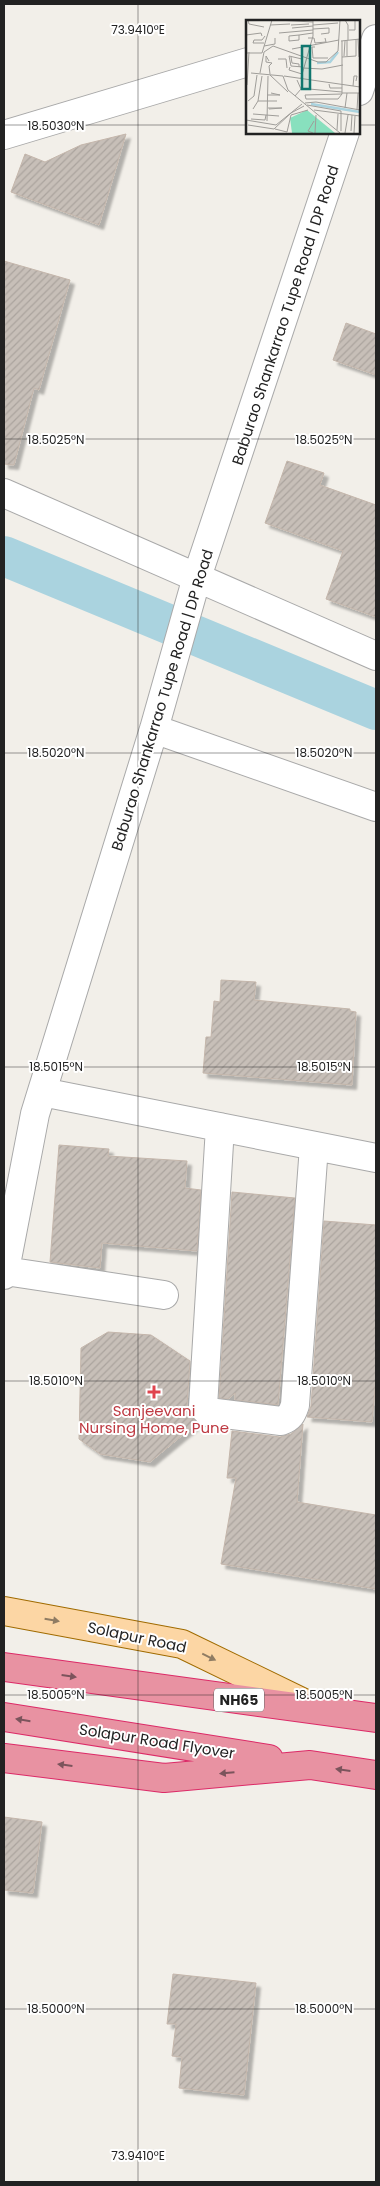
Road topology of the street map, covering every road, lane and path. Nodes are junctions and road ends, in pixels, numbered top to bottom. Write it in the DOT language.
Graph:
graph roads {
  1 [pos="376,24"];
  2 [pos="360,29"];
  3 [pos="376,39"];
  4 [pos="246,63"];
  5 [pos="360,88"];
  6 [pos="344,134"];
  7 [pos="4,135"];
  8 [pos="4,493"];
  9 [pos="197,577"];
  10 [pos="376,656"];
  11 [pos="154,729"];
  12 [pos="376,808"];
  13 [pos="42,1092"];
  14 [pos="220,1127"];
  15 [pos="314,1146"];
  16 [pos="376,1158"];
  17 [pos="4,1273"];
  18 [pos="164,1296"];
  19 [pos="4,1611"];
  20 [pos="4,1667"];
  21 [pos="321,1711"];
  22 [pos="4,1717"];
  23 [pos="376,1718"];
  24 [pos="4,1758"];
  25 [pos="310,1765"];
  26 [pos="376,1774"];
  1 -- 2 [label="street"];
  3 -- 5 [label="street"];
  4 -- 7 [label="street"];
  6 -- 9 [label="street, Baburao Shankarrao Tupe Road | DP Road"];
  8 -- 9 [label="street"];
  9 -- 10 [label="street"];
  9 -- 11 [label="street, Baburao Shankarrao Tupe Road | DP Road"];
  11 -- 12 [label="street"];
  11 -- 13 [label="street, Baburao Shankarrao Tupe Road | DP Road"];
  13 -- 14 [label="street"];
  13 -- 17 [label="street, Baburao Shankarrao Tupe Road | DP Road"];
  14 -- 15 [label="street"];
  14 -- 15 [label="street"];
  15 -- 16 [label="street"];
  17 -- 18 [label="street"];
  19 -- 21 [label="main road, Solapur Road, one-way"];
  20 -- 21 [label="highway, NH65, one-way"];
  21 -- 23 [label="highway, Solapur Road / NH65"];
  25 -- 22 [label="highway, Solapur Road Flyover, one-way"];
  25 -- 24 [label="highway, one-way"];
  26 -- 25 [label="highway, one-way"];
}
